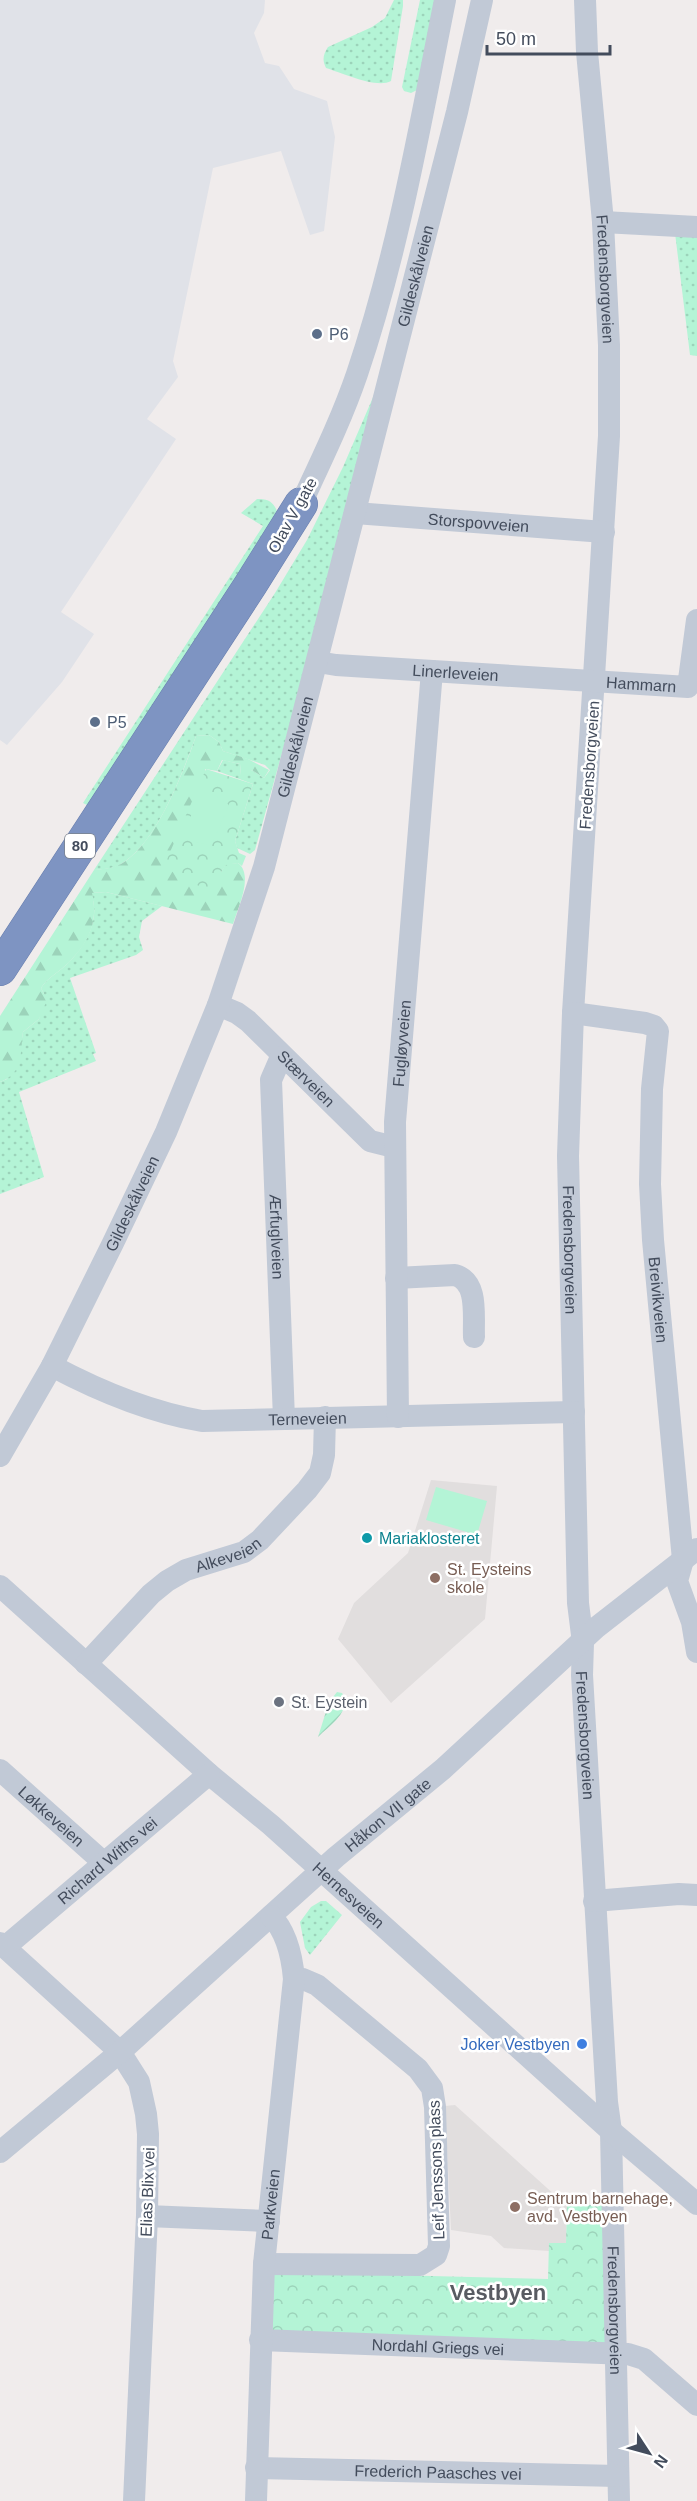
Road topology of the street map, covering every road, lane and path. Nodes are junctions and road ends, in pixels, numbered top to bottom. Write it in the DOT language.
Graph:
graph roads {
  1 [pos="445,0"];
  2 [pos="482,0"];
  3 [pos="585,0"];
  4 [pos="603,222"];
  5 [pos="697,227"];
  6 [pos="301,504"];
  7 [pos="355,513"];
  8 [pos="604,532"];
  9 [pos="697,620"];
  10 [pos="318,662"];
  11 [pos="432,671"];
  12 [pos="595,681"];
  13 [pos="692,687"];
  14 [pos="0,969"];
  15 [pos="218,1005"];
  16 [pos="573,1014"];
  17 [pos="281,1057"];
  18 [pos="394,1147"];
  19 [pos="396,1278"];
  20 [pos="474,1336"];
  21 [pos="52,1366"];
  22 [pos="574,1412"];
  23 [pos="325,1417"];
  24 [pos="398,1417"];
  25 [pos="284,1419"];
  26 [pos="0,1456"];
  27 [pos="690,1554"];
  28 [pos="0,1586"];
  29 [pos="583,1643"];
  30 [pos="697,1652"];
  31 [pos="86,1664"];
  32 [pos="0,1770"];
  33 [pos="209,1774"];
  34 [pos="103,1862"];
  35 [pos="321,1871"];
  36 [pos="697,1895"];
  37 [pos="594,1900"];
  38 [pos="271,1916"];
  39 [pos="2,1945"];
  40 [pos="294,1979"];
  41 [pos="120,2052"];
  42 [pos="611,2131"];
  43 [pos="0,2152"];
  44 [pos="697,2204"];
  45 [pos="147,2216"];
  46 [pos="269,2222"];
  47 [pos="264,2264"];
  48 [pos="260,2340"];
  49 [pos="615,2352"];
  50 [pos="697,2405"];
  51 [pos="256,2468"];
  52 [pos="618,2476"];
  53 [pos="134,2501"];
  54 [pos="256,2501"];
  55 [pos="619,2501"];
  1 -- 6 [label="street, Olav V gate"];
  2 -- 7 [label="street, Gildeskålveien"];
  3 -- 4 [label="street, Fredensborgveien"];
  4 -- 5 [label="street"];
  4 -- 8 [label="street, Fredensborgveien"];
  6 -- 14 [label="highway, Olav V gate / 80"];
  7 -- 8 [label="street, Storspovveien"];
  7 -- 10 [label="street, Gildeskålveien"];
  8 -- 12 [label="street, Fredensborgveien"];
  9 -- 13 [label="street, Hammarn"];
  10 -- 11 [label="street, Linerleveien"];
  10 -- 15 [label="street, Gildeskålveien"];
  11 -- 12 [label="street, Linerleveien"];
  11 -- 18 [label="street, Fugløyveien"];
  12 -- 13 [label="street, Hammarn"];
  12 -- 16 [label="street, Fredensborgveien"];
  15 -- 17 [label="street, Stærveien"];
  15 -- 21 [label="street, Gildeskålveien"];
  16 -- 22 [label="street, Fredensborgveien"];
  16 -- 27 [label="street, Breivikveien"];
  17 -- 18 [label="street, Stærveien"];
  17 -- 25 [label="street, Ærfuglveien"];
  18 -- 19 [label="street, Fugløyveien"];
  19 -- 20 [label="street"];
  19 -- 24 [label="street, Fugløyveien"];
  21 -- 25 [label="street, Terneveien"];
  21 -- 26 [label="street, Gildeskålveien"];
  22 -- 24 [label="street, Terneveien"];
  22 -- 29 [label="street, Fredensborgveien"];
  23 -- 24 [label="street, Terneveien"];
  23 -- 25 [label="street, Terneveien"];
  23 -- 31 [label="street, Alkeveien"];
  27 -- 29 [label="street, Håkon VII gate"];
  27 -- 30 [label="street, Breivikveien"];
  28 -- 31 [label="street, Hernesveien"];
  29 -- 35 [label="street, Håkon VII gate"];
  29 -- 37 [label="street, Fredensborgveien"];
  31 -- 33 [label="street, Hernesveien"];
  32 -- 34 [label="street, Løkkeveien"];
  33 -- 34 [label="street, Richard Withs vei"];
  33 -- 35 [label="street, Hernesveien"];
  34 -- 39 [label="street, Richard Withs vei"];
  35 -- 38 [label="street, Håkon VII gate"];
  35 -- 42 [label="street, Hernesveien"];
  36 -- 37 [label="street"];
  37 -- 42 [label="street, Fredensborgveien"];
  38 -- 40 [label="street, Parkveien"];
  38 -- 41 [label="street, Håkon VII gate"];
  39 -- 41 [label="street, Elias Blix vei"];
  40 -- 46 [label="street, Parkveien"];
  40 -- 47 [label="street, Leif Jenssons plass"];
  41 -- 43 [label="street, Håkon VII gate"];
  41 -- 45 [label="street, Elias Blix vei"];
  42 -- 44 [label="street, Hernesveien"];
  42 -- 49 [label="street, Fredensborgveien"];
  45 -- 46 [label="street"];
  45 -- 53 [label="street, Elias Blix vei"];
  46 -- 47 [label="street, Parkveien"];
  47 -- 48 [label="street, Parkveien"];
  48 -- 49 [label="street, Nordahl Griegs vei"];
  48 -- 51 [label="street, Parkveien"];
  49 -- 50 [label="street, Nordahl Griegs vei"];
  49 -- 52 [label="street, Fredensborgveien"];
  51 -- 52 [label="street, Frederich Paasches vei"];
  51 -- 54 [label="street, Parkveien"];
  52 -- 55 [label="street, Fredensborgveien"];
}
